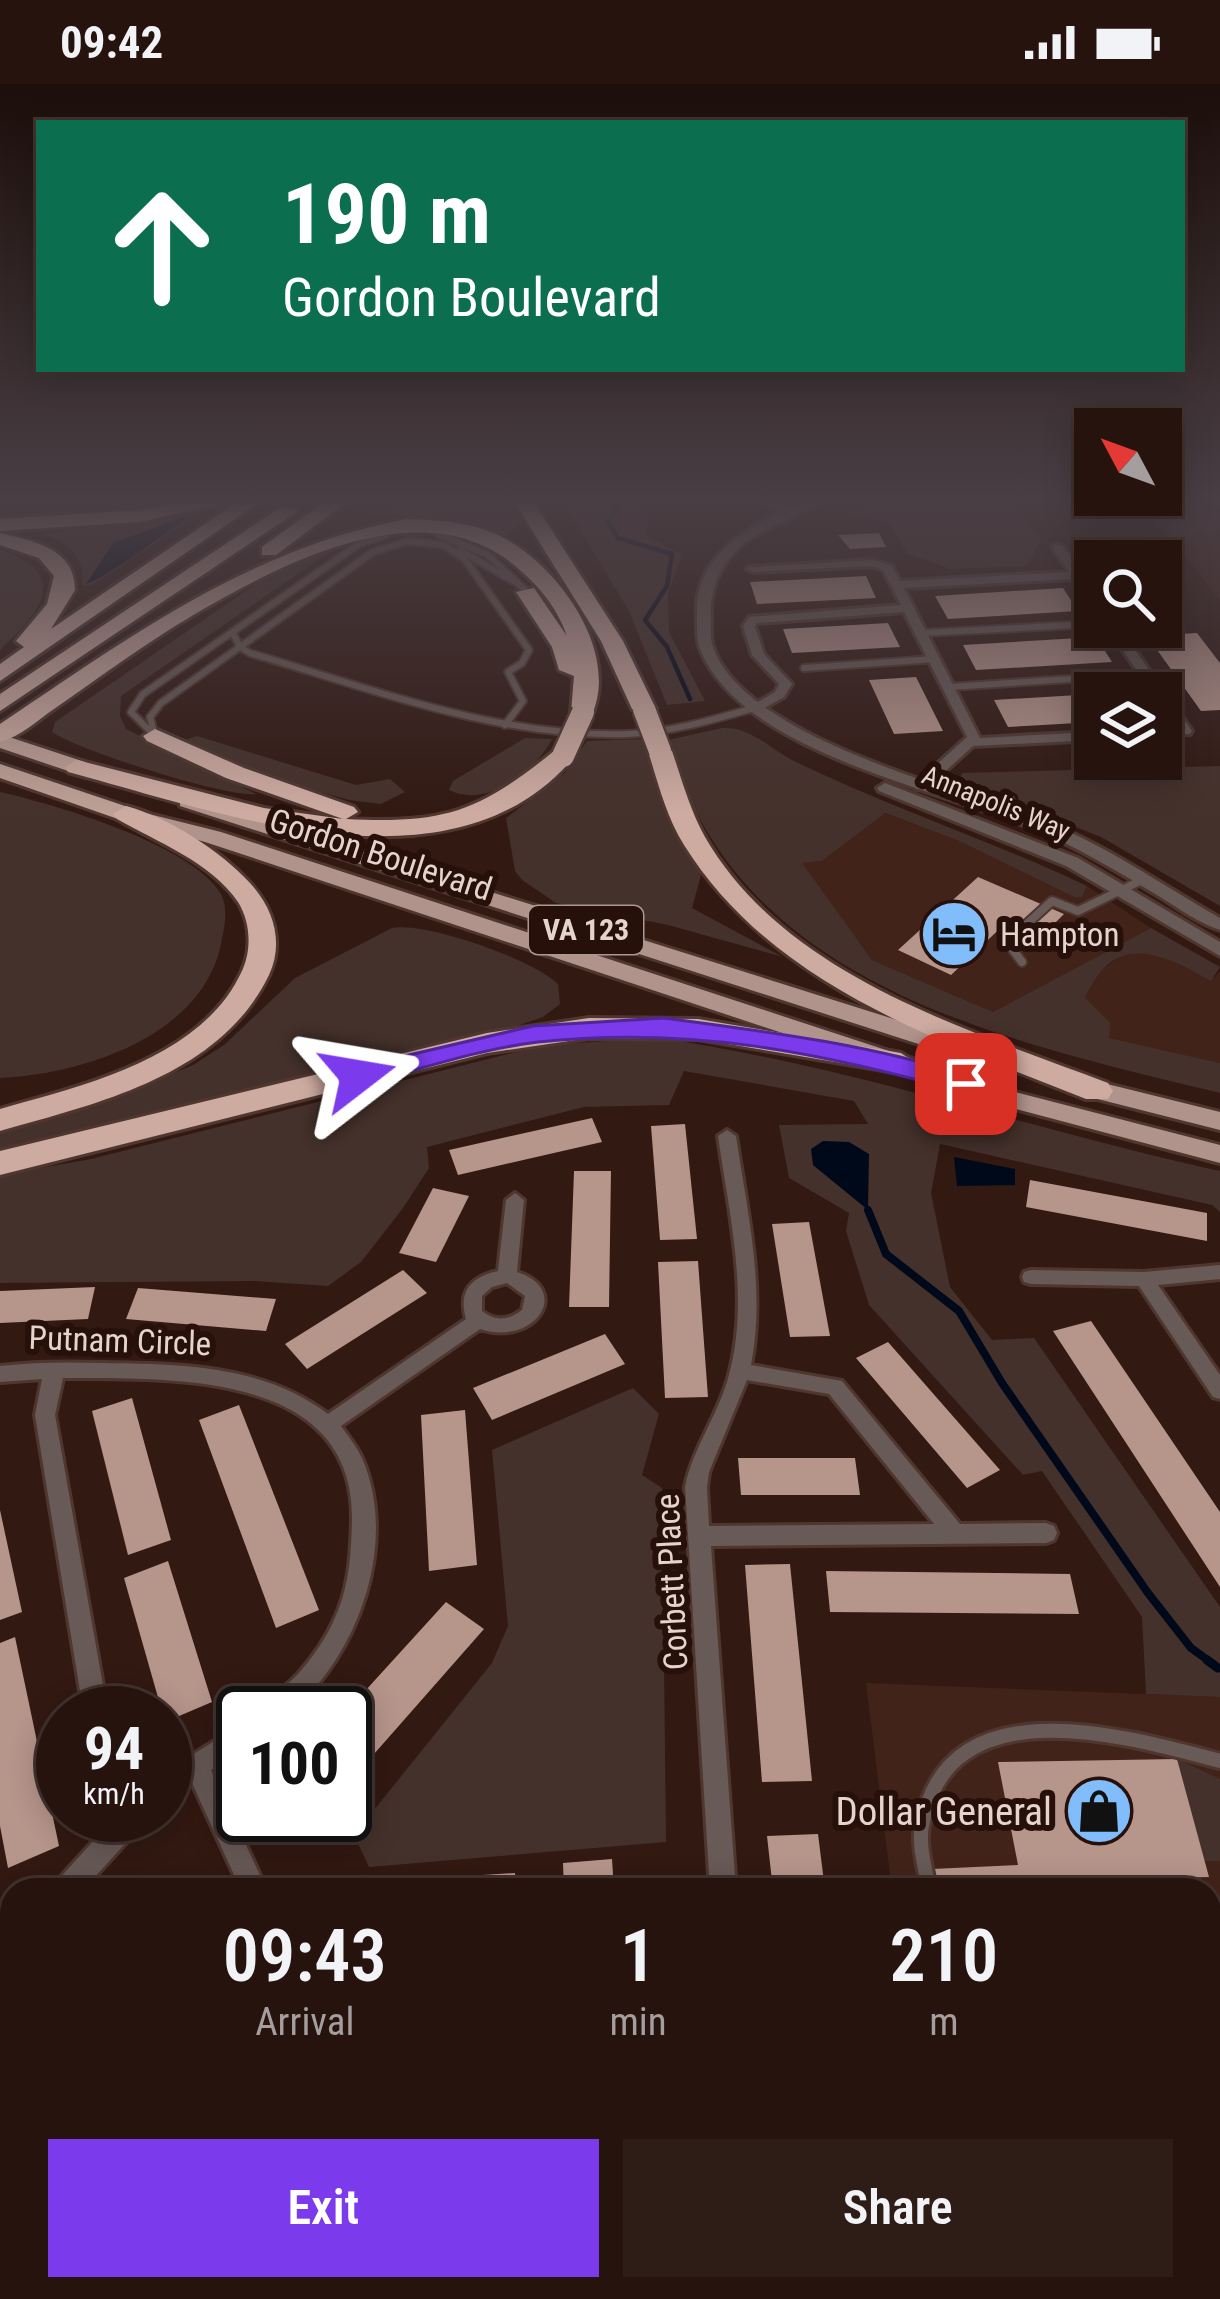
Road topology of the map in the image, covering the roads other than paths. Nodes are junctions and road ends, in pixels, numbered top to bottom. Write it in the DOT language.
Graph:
graph roads {
  1 [pos="59,606"];
  2 [pos="98,606"];
  3 [pos="145,606"];
  4 [pos="189,606"];
  5 [pos="197,606"];
  6 [pos="270,606"];
  7 [pos="296,606"];
  8 [pos="499,606"];
  9 [pos="536,606"];
  10 [pos="562,606"];
  11 [pos="590,606"];
  12 [pos="702,606"];
  13 [pos="909,608"];
  14 [pos="173,618"];
  15 [pos="1074,625"];
  16 [pos="233,633"];
  17 [pos="922,634"];
  18 [pos="240,646"];
  19 [pos="935,659"];
  20 [pos="0,663"];
  21 [pos="804,668"];
  22 [pos="0,674"];
  23 [pos="1074,679"];
  24 [pos="949,687"];
  25 [pos="0,704"];
  26 [pos="584,705"];
  27 [pos="754,708"];
  28 [pos="505,725"];
  29 [pos="155,736"];
  30 [pos="1074,737"];
  31 [pos="0,738"];
  32 [pos="974,742"];
  33 [pos="77,767"];
  34 [pos="8,773"];
  35 [pos="543,777"];
  36 [pos="921,786"];
  37 [pos="126,814"];
  38 [pos="1144,879"];
  39 [pos="1121,891"];
  40 [pos="1220,925"];
  41 [pos="1220,950"];
  42 [pos="1022,962"];
  43 [pos="902,1064"];
  44 [pos="1096,1091"];
  45 [pos="0,1120"];
  46 [pos="1220,1121"];
  47 [pos="727,1136"];
  48 [pos="1220,1154"];
  49 [pos="0,1163"];
  50 [pos="515,1199"];
  51 [pos="1220,1272"];
  52 [pos="507,1276"];
  53 [pos="1031,1277"];
  54 [pos="1144,1279"];
  55 [pos="479,1320"];
  56 [pos="54,1371"];
  57 [pos="741,1371"];
  58 [pos="0,1374"];
  59 [pos="1220,1391"];
  60 [pos="330,1423"];
  61 [pos="1046,1533"];
  62 [pos="955,1534"];
  63 [pos="701,1536"];
  64 [pos="91,1686"];
  65 [pos="300,1686"];
  66 [pos="216,1752"];
  67 [pos="1220,1761"];
  68 [pos="196,1765"];
  69 [pos="192,1768"];
  70 [pos="110,1842"];
  71 [pos="77,1878"];
  72 [pos="248,1878"];
  73 [pos="722,1878"];
  74 [pos="928,1878"];
  1 -- 20 [label="highway"];
  2 -- 22 [label="highway"];
  3 -- 25 [label="highway"];
  4 -- 14 [label="highway"];
  5 -- 14 [label="highway"];
  6 -- 16 [label="lane"];
  7 -- 18 [label="lane"];
  8 -- 28 [label="lane"];
  9 -- 26 [label="highway"];
  10 -- 26 [label="highway"];
  11 -- 44 [label="highway, bridge"];
  12 -- 27 [label="street, Annapolis Way"];
  13 -- 17 [label="street"];
  13 -- 27 [label="street"];
  14 -- 31 [label="highway"];
  15 -- 17 [label="lane"];
  16 -- 18 [label="lane"];
  16 -- 29 [label="lane"];
  17 -- 19 [label="street"];
  18 -- 28 [label="lane"];
  18 -- 29 [label="lane"];
  19 -- 21 [label="lane"];
  19 -- 24 [label="street"];
  23 -- 24 [label="lane"];
  24 -- 32 [label="street"];
  26 -- 35 [label="highway, bridge"];
  27 -- 28 [label="lane"];
  27 -- 36 [label="street, Annapolis Way"];
  27 -- 39 [label="street, Annapolis Way"];
  29 -- 35 [label="highway"];
  30 -- 32 [label="street"];
  31 -- 33 [label="highway, Gordon Boulevard / VA 123"];
  32 -- 36 [label="street"];
  33 -- 35 [label="highway"];
  33 -- 44 [label="main road, Gordon Boulevard / VA 123"];
  34 -- 37 [label="highway, Gordon Boulevard / VA 123"];
  36 -- 38 [label="street, Annapolis Way"];
  37 -- 43 [label="main road, Gordon Boulevard / VA 123"];
  37 -- 45 [label="highway"];
  38 -- 39 [label="lane"];
  38 -- 40 [label="street, Annapolis Way"];
  39 -- 41 [label="street, Annapolis Way"];
  39 -- 42 [label="lane"];
  43 -- 48 [label="main road, Gordon Boulevard / VA 123"];
  43 -- 49 [label="highway"];
  44 -- 46 [label="main road, Gordon Boulevard / VA 123"];
  47 -- 57 [label="street, Corbett Place"];
  50 -- 52 [label="street"];
  51 -- 54 [label="street"];
  52 -- 55 [label="street"];
  52 -- 55 [label="street"];
  53 -- 54 [label="street"];
  54 -- 59 [label="street"];
  55 -- 60 [label="street"];
  56 -- 58 [label="street, Putnam Circle"];
  56 -- 60 [label="street, Putnam Circle"];
  56 -- 64 [label="street"];
  57 -- 62 [label="street"];
  57 -- 63 [label="street, Corbett Place"];
  60 -- 65 [label="street, Putnam Circle"];
  61 -- 62 [label="street"];
  62 -- 63 [label="street"];
  63 -- 73 [label="street, Corbett Place"];
  66 -- 68 [label="street"];
  67 -- 74 [label="lane"];
  68 -- 69 [label="street"];
  68 -- 72 [label="street"];
  70 -- 71 [label="street"];
}
